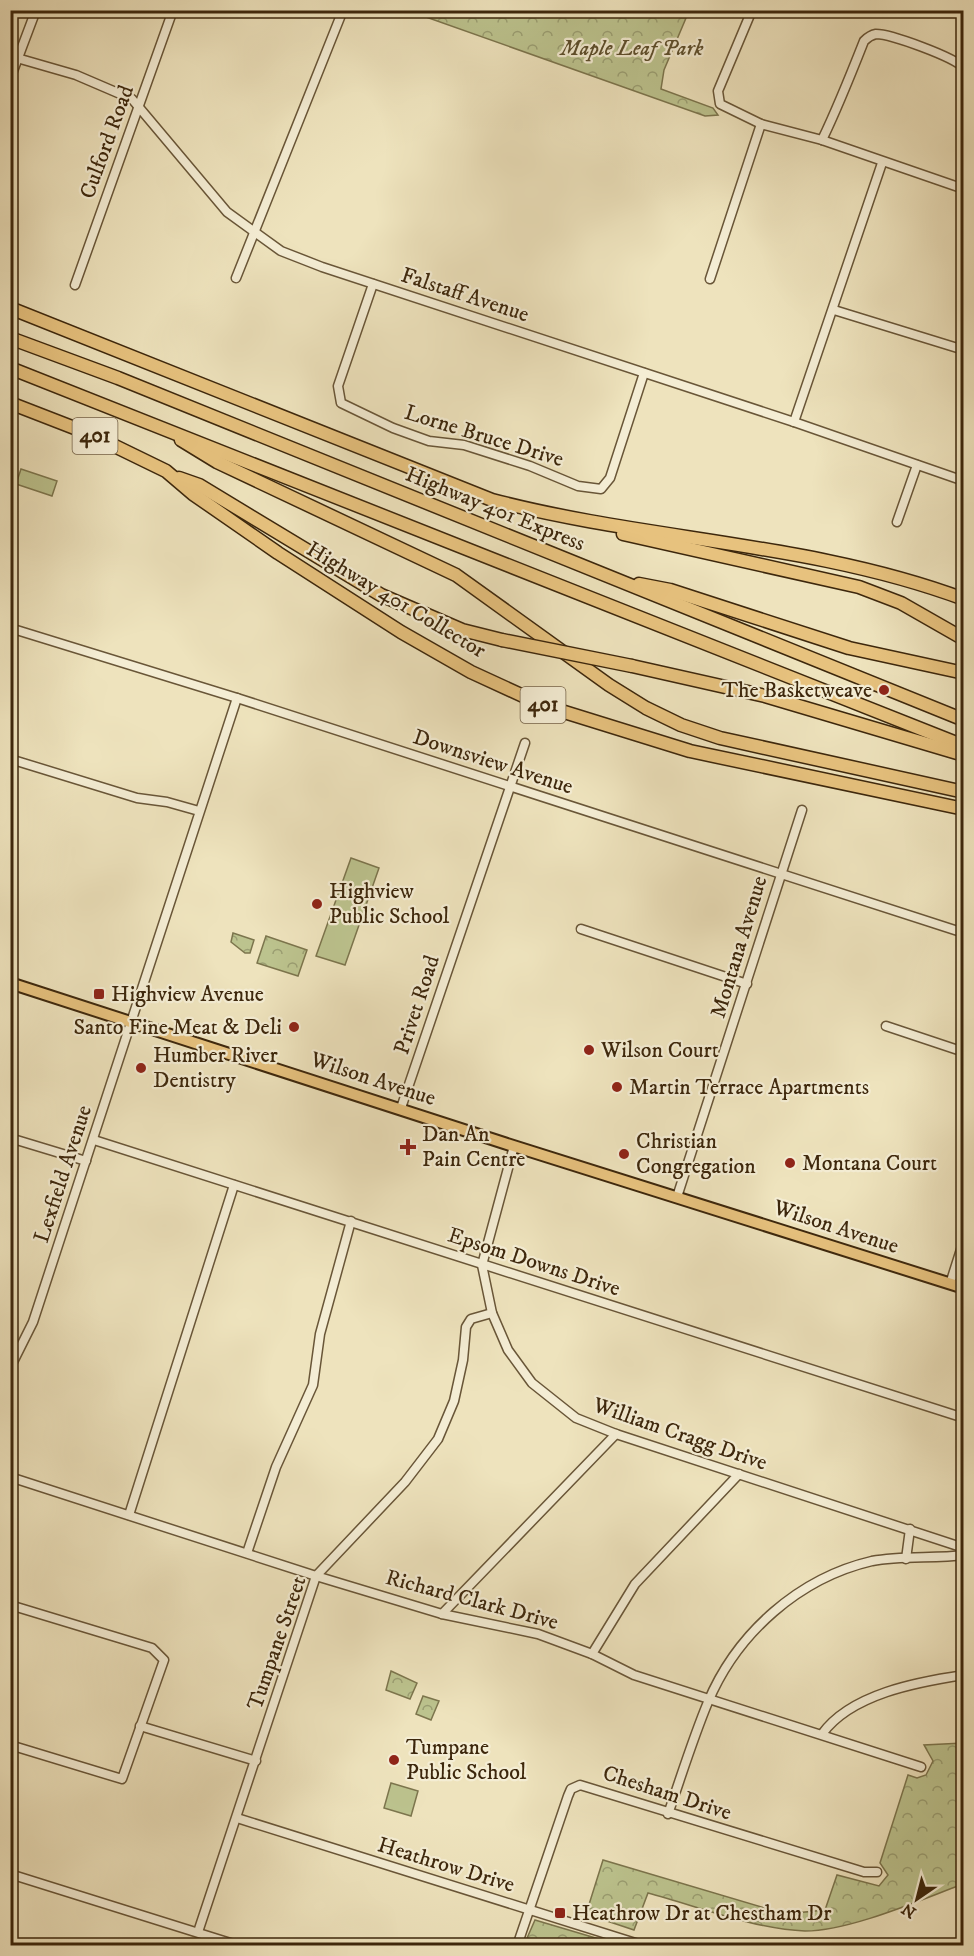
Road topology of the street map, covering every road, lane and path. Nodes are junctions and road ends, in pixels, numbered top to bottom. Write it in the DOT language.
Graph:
graph roads {
  1 [pos="36,10"];
  2 [pos="172,10"];
  3 [pos="343,10"];
  4 [pos="752,10"];
  5 [pos="15,58"];
  6 [pos="963,68"];
  7 [pos="10,79"];
  8 [pos="139,107"];
  9 [pos="761,124"];
  10 [pos="822,140"];
  11 [pos="882,163"];
  12 [pos="963,189"];
  13 [pos="255,233"];
  14 [pos="236,278"];
  15 [pos="710,279"];
  16 [pos="374,284"];
  17 [pos="75,285"];
  18 [pos="10,308"];
  19 [pos="834,310"];
  20 [pos="10,338"];
  21 [pos="963,350"];
  22 [pos="10,368"];
  23 [pos="644,373"];
  24 [pos="10,403"];
  25 [pos="794,422"];
  26 [pos="152,423"];
  27 [pos="917,465"];
  28 [pos="175,476"];
  29 [pos="963,481"];
  30 [pos="557,517"];
  31 [pos="897,522"];
  32 [pos="615,580"];
  33 [pos="963,599"];
  34 [pos="10,628"];
  35 [pos="963,639"];
  36 [pos="963,673"];
  37 [pos="237,698"];
  38 [pos="963,720"];
  39 [pos="525,743"];
  40 [pos="963,746"];
  41 [pos="963,755"];
  42 [pos="10,759"];
  43 [pos="509,785"];
  44 [pos="963,792"];
  45 [pos="963,809"];
  46 [pos="802,810"];
  47 [pos="199,811"];
  48 [pos="780,874"];
  49 [pos="581,929"];
  50 [pos="963,933"];
  51 [pos="10,982"];
  52 [pos="747,984"];
  53 [pos="130,1022"];
  54 [pos="886,1026"];
  55 [pos="963,1052"];
  56 [pos="401,1108"];
  57 [pos="10,1137"];
  58 [pos="94,1140"];
  59 [pos="514,1146"];
  60 [pos="86,1161"];
  61 [pos="234,1185"];
  62 [pos="677,1197"];
  63 [pos="351,1221"];
  64 [pos="963,1240"];
  65 [pos="482,1265"];
  66 [pos="950,1284"];
  67 [pos="963,1288"];
  68 [pos="492,1313"];
  69 [pos="10,1368"];
  70 [pos="963,1418"];
  71 [pos="616,1434"];
  72 [pos="739,1474"];
  73 [pos="10,1477"];
  74 [pos="129,1515"];
  75 [pos="910,1529"];
  76 [pos="963,1548"];
  77 [pos="247,1553"];
  78 [pos="963,1555"];
  79 [pos="906,1559"];
  80 [pos="316,1576"];
  81 [pos="10,1605"];
  82 [pos="442,1614"];
  83 [pos="592,1654"];
  84 [pos="963,1675"];
  85 [pos="709,1700"];
  86 [pos="140,1726"];
  87 [pos="822,1734"];
  88 [pos="10,1745"];
  89 [pos="256,1761"];
  90 [pos="921,1767"];
  91 [pos="668,1814"];
  92 [pos="237,1818"];
  93 [pos="877,1872"];
  94 [pos="10,1874"];
  95 [pos="530,1910"];
  96 [pos="198,1932"];
  97 [pos="240,1946"];
  98 [pos="517,1946"];
  99 [pos="645,1946"];
  1 -- 5 [label="street"];
  2 -- 8 [label="street, Culford Road"];
  3 -- 13 [label="street"];
  4 -- 9 [label="street"];
  5 -- 7 [label="street"];
  5 -- 8 [label="street, Falstaff Avenue"];
  6 -- 10 [label="street"];
  8 -- 13 [label="street, Falstaff Avenue"];
  8 -- 17 [label="street, Culford Road"];
  9 -- 10 [label="street"];
  9 -- 15 [label="street"];
  10 -- 11 [label="street"];
  11 -- 12 [label="street"];
  11 -- 19 [label="street"];
  13 -- 14 [label="street"];
  13 -- 16 [label="street, Falstaff Avenue"];
  16 -- 23 [label="street, Falstaff Avenue"];
  16 -- 23 [label="street, Lorne Bruce Drive"];
  18 -- 30 [label="highway"];
  19 -- 21 [label="street"];
  19 -- 25 [label="street"];
  20 -- 32 [label="highway, Highway 401 Express"];
  22 -- 26 [label="highway, Highway 401 Express / 401"];
  23 -- 25 [label="street, Falstaff Avenue"];
  24 -- 28 [label="highway, Highway 401 Collector / 401"];
  25 -- 27 [label="street, Falstaff Avenue"];
  26 -- 40 [label="highway, Highway 401 Express / 401"];
  26 -- 44 [label="highway"];
  27 -- 29 [label="street, Falstaff Avenue"];
  27 -- 31 [label="street"];
  28 -- 41 [label="highway, bridge"];
  28 -- 45 [label="highway, Highway 401 Collector / 401"];
  30 -- 33 [label="highway"];
  30 -- 35 [label="highway"];
  32 -- 36 [label="highway"];
  32 -- 38 [label="highway, Highway 401 Express"];
  34 -- 37 [label="street, Downsview Avenue"];
  37 -- 43 [label="street, Downsview Avenue"];
  37 -- 47 [label="street"];
  39 -- 43 [label="street, Privet Road"];
  42 -- 47 [label="street"];
  43 -- 48 [label="street, Downsview Avenue"];
  43 -- 56 [label="street, Privet Road"];
  46 -- 48 [label="street, Montana Avenue"];
  47 -- 53 [label="street"];
  48 -- 50 [label="street, Downsview Avenue"];
  48 -- 52 [label="street, Montana Avenue"];
  49 -- 52 [label="street"];
  51 -- 53 [label="main road, Wilson Avenue"];
  52 -- 62 [label="street, Montana Avenue"];
  53 -- 56 [label="main road, Wilson Avenue"];
  53 -- 58 [label="street, Lexfield Avenue"];
  54 -- 55 [label="street"];
  56 -- 59 [label="main road, Wilson Avenue"];
  57 -- 60 [label="street"];
  58 -- 60 [label="street, Lexfield Avenue"];
  58 -- 61 [label="street, Epsom Downs Drive"];
  59 -- 62 [label="main road, Wilson Avenue"];
  59 -- 65 [label="street, William Cragg Drive"];
  60 -- 69 [label="street, Lexfield Avenue"];
  61 -- 63 [label="street, Epsom Downs Drive"];
  61 -- 74 [label="street"];
  62 -- 66 [label="main road, Wilson Avenue"];
  63 -- 65 [label="street, Epsom Downs Drive"];
  63 -- 77 [label="street"];
  64 -- 66 [label="street"];
  65 -- 68 [label="street, William Cragg Drive"];
  65 -- 70 [label="street, Epsom Downs Drive"];
  66 -- 67 [label="main road, Wilson Avenue"];
  68 -- 71 [label="street, William Cragg Drive"];
  68 -- 80 [label="street, Tumpane Street"];
  71 -- 72 [label="street, William Cragg Drive"];
  71 -- 82 [label="street"];
  72 -- 75 [label="street, William Cragg Drive"];
  72 -- 83 [label="street"];
  73 -- 74 [label="street, Richard Clark Drive"];
  74 -- 77 [label="street, Richard Clark Drive"];
  75 -- 76 [label="street, William Cragg Drive"];
  75 -- 79 [label="street"];
  77 -- 80 [label="street, Richard Clark Drive"];
  78 -- 79 [label="street"];
  79 -- 85 [label="street"];
  80 -- 82 [label="street, Richard Clark Drive"];
  80 -- 89 [label="street, Tumpane Street"];
  81 -- 86 [label="street"];
  82 -- 83 [label="street, Richard Clark Drive"];
  83 -- 85 [label="street, Richard Clark Drive"];
  84 -- 87 [label="street"];
  85 -- 87 [label="street, Richard Clark Drive"];
  85 -- 91 [label="street"];
  86 -- 88 [label="street"];
  86 -- 89 [label="street"];
  87 -- 90 [label="street, Richard Clark Drive"];
  89 -- 92 [label="street, Tumpane Street"];
  91 -- 93 [label="street, Chesham Drive"];
  91 -- 95 [label="street, Chesham Drive"];
  92 -- 95 [label="street, Heathrow Drive"];
  92 -- 96 [label="street, Tumpane Street"];
  94 -- 96 [label="street"];
  95 -- 98 [label="street, Chesham Drive"];
  95 -- 99 [label="street, Heathrow Drive"];
  96 -- 97 [label="street"];
}
